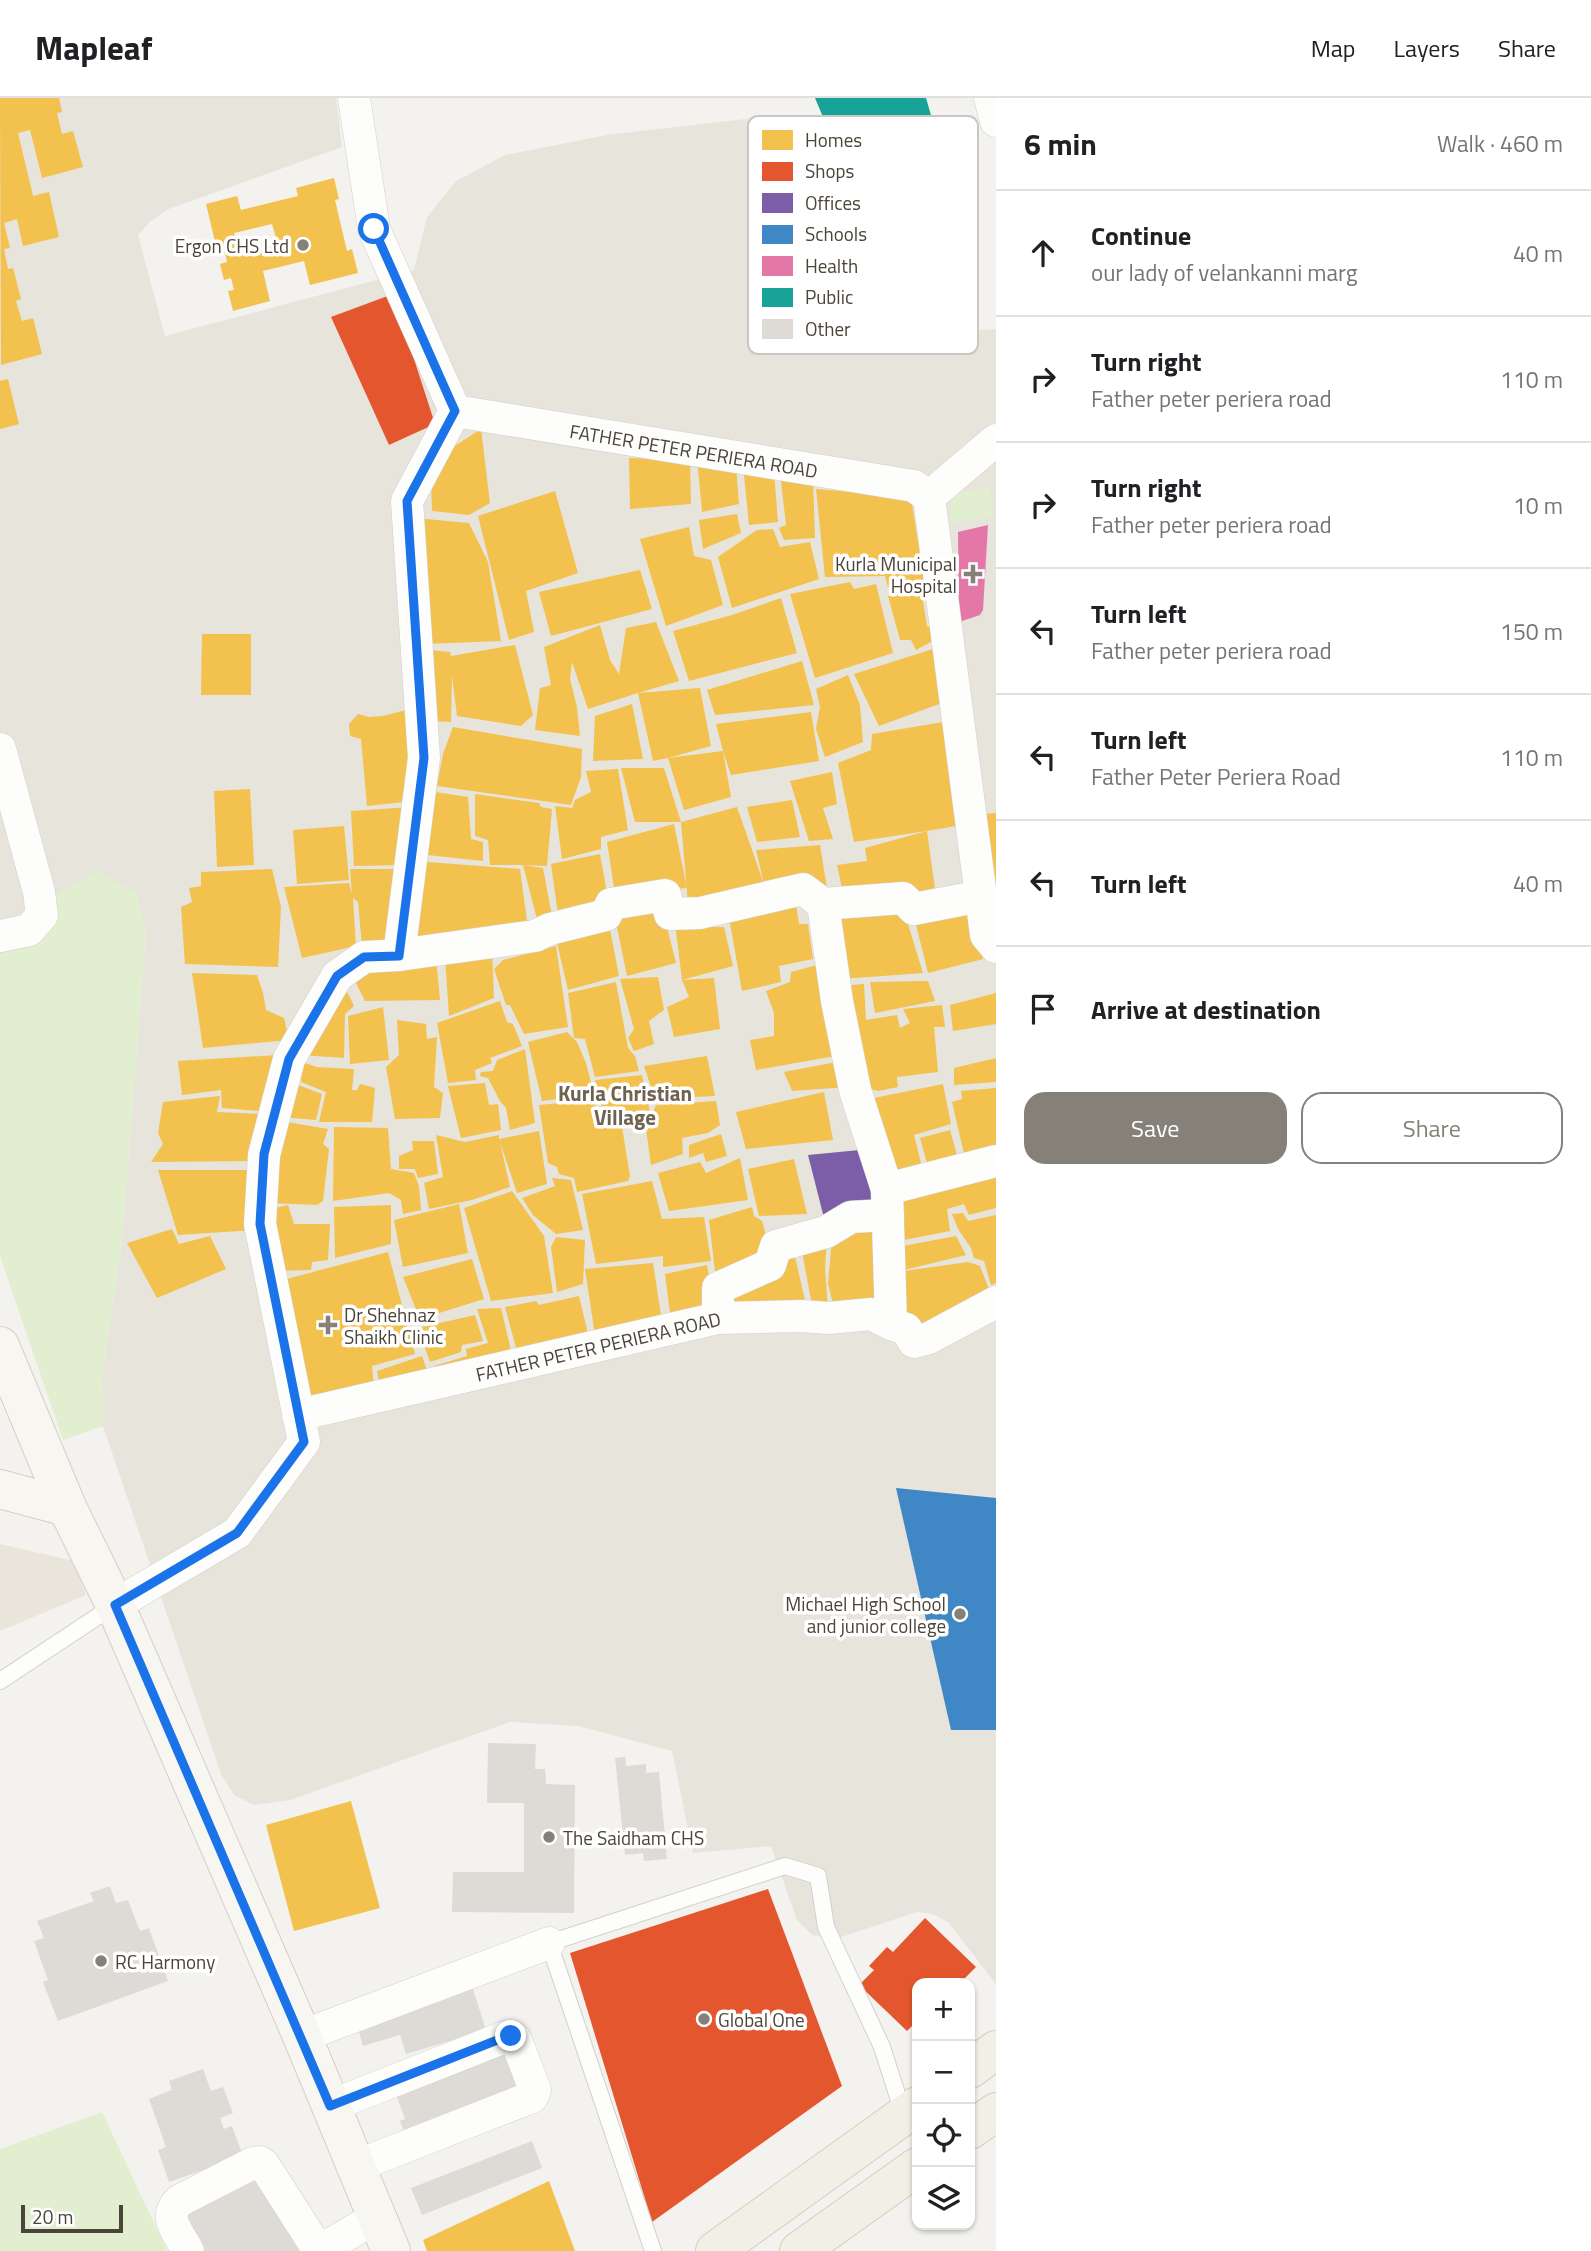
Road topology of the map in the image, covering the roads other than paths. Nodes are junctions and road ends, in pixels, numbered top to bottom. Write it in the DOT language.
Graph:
graph roads {
  1 [pos="354,98"];
  2 [pos="990,98"];
  3 [pos="996,121"];
  4 [pos="455,411"];
  5 [pos="996,440"];
  6 [pos="929,497"];
  7 [pos="0,749"];
  8 [pos="981,896"];
  9 [pos="822,904"];
  10 [pos="0,936"];
  11 [pos="996,947"];
  12 [pos="399,956"];
  13 [pos="996,1161"];
  14 [pos="888,1202"];
  15 [pos="996,1302"];
  16 [pos="718,1318"];
  17 [pos="891,1324"];
  18 [pos="0,1346"];
  19 [pos="298,1415"];
  20 [pos="0,1489"];
  21 [pos="67,1507"];
  22 [pos="115,1605"];
  23 [pos="0,1681"];
  24 [pos="549,1943"];
  25 [pos="302,2036"];
  26 [pos="996,2050"];
  27 [pos="975,2065"];
  28 [pos="330,2106"];
  29 [pos="911,2111"];
  30 [pos="996,2112"];
  31 [pos="975,2127"];
  32 [pos="356,2166"];
  33 [pos="912,2171"];
  34 [pos="384,2234"];
  35 [pos="188,2251"];
  36 [pos="319,2251"];
  37 [pos="653,2251"];
  38 [pos="715,2251"];
  39 [pos="799,2251"];
  1 -- 4 [label="street"];
  2 -- 3 [label="street"];
  4 -- 6 [label="street, FATHER PETER PERIERA ROAD"];
  4 -- 12 [label="street"];
  5 -- 6 [label="street"];
  6 -- 8 [label="street"];
  7 -- 10 [label="street"];
  8 -- 9 [label="street"];
  8 -- 11 [label="street"];
  9 -- 12 [label="street"];
  9 -- 14 [label="street"];
  12 -- 19 [label="street"];
  13 -- 14 [label="street, FATHER PETER PERIERA ROAD"];
  14 -- 16 [label="street, FATHER PETER PERIERA ROAD"];
  14 -- 17 [label="street"];
  15 -- 17 [label="street"];
  16 -- 17 [label="street"];
  16 -- 19 [label="street, FATHER PETER PERIERA ROAD"];
  18 -- 21 [label="street"];
  19 -- 22 [label="street"];
  20 -- 21 [label="street"];
  21 -- 22 [label="street"];
  22 -- 23 [label="lane"];
  22 -- 25 [label="street"];
  24 -- 25 [label="street"];
  24 -- 29 [label="lane"];
  24 -- 37 [label="lane"];
  25 -- 28 [label="street"];
  26 -- 27 [label="main road"];
  28 -- 32 [label="street"];
  28 -- 32 [label="street"];
  29 -- 38 [label="main road"];
  30 -- 31 [label="main road"];
  32 -- 34 [label="street"];
  33 -- 39 [label="main road"];
  34 -- 36 [label="street"];
  35 -- 36 [label="street"];
}
